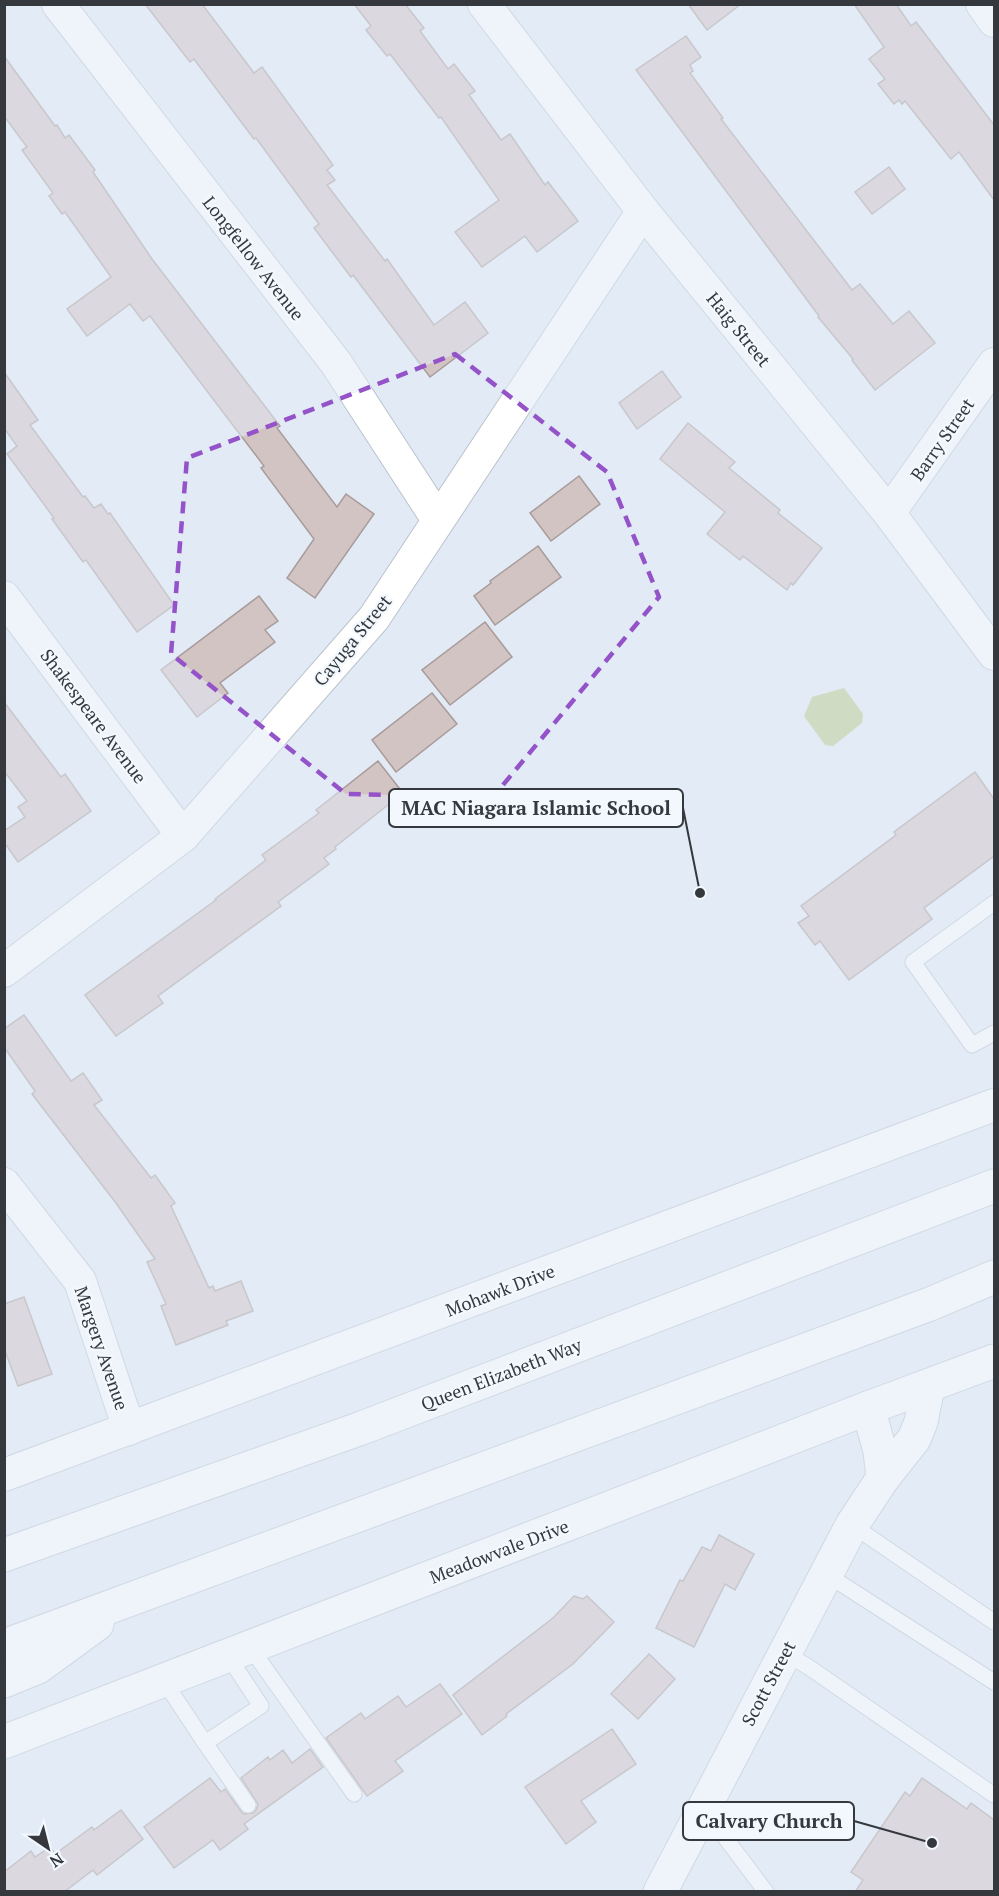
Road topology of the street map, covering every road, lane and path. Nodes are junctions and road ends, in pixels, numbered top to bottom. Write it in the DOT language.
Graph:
graph roads {
  1 [pos="58,4"];
  2 [pos="484,4"];
  3 [pos="982,4"];
  4 [pos="994,21"];
  5 [pos="643,211"];
  6 [pos="994,364"];
  7 [pos="889,513"];
  8 [pos="438,519"];
  9 [pos="4,597"];
  10 [pos="994,654"];
  11 [pos="183,836"];
  12 [pos="994,903"];
  13 [pos="4,971"];
  14 [pos="994,1033"];
  15 [pos="994,1105"];
  16 [pos="4,1184"];
  17 [pos="994,1186"];
  18 [pos="994,1277"];
  19 [pos="994,1361"];
  20 [pos="928,1386"];
  21 [pos="868,1408"];
  22 [pos="129,1429"];
  23 [pos="4,1475"];
  24 [pos="883,1478"];
  25 [pos="852,1525"];
  26 [pos="4,1555"];
  27 [pos="826,1574"];
  28 [pos="129,1600"];
  29 [pos="994,1622"];
  30 [pos="4,1646"];
  31 [pos="239,1651"];
  32 [pos="784,1652"];
  33 [pos="4,1681"];
  34 [pos="164,1681"];
  35 [pos="994,1682"];
  36 [pos="4,1742"];
  37 [pos="205,1743"];
  38 [pos="354,1794"];
  39 [pos="994,1795"];
  40 [pos="248,1805"];
  41 [pos="701,1811"];
  42 [pos="660,1892"];
  43 [pos="766,1892"];
  1 -- 8 [label="street, Longfellow Avenue"];
  2 -- 5 [label="street, Haig Street"];
  3 -- 4 [label="street"];
  5 -- 7 [label="street, Haig Street"];
  5 -- 8 [label="street, Cayuga Street"];
  6 -- 7 [label="street, Barry Street"];
  7 -- 10 [label="street, Haig Street"];
  8 -- 11 [label="street, Cayuga Street"];
  9 -- 11 [label="street, Shakespeare Avenue"];
  11 -- 13 [label="street, Cayuga Street"];
  12 -- 14 [label="lane"];
  15 -- 22 [label="street, Mohawk Drive"];
  16 -- 22 [label="street, Margery Avenue"];
  17 -- 26 [label="main road, Queen Elizabeth Way"];
  18 -- 28 [label="main road"];
  19 -- 20 [label="main road, Meadowvale Drive"];
  20 -- 21 [label="main road, Meadowvale Drive"];
  20 -- 24 [label="main road, Scott Street"];
  21 -- 24 [label="main road"];
  21 -- 31 [label="main road, Meadowvale Drive"];
  22 -- 23 [label="street, Mohawk Drive"];
  24 -- 25 [label="main road, Scott Street"];
  25 -- 27 [label="main road, Scott Street"];
  25 -- 29 [label="lane"];
  27 -- 32 [label="main road, Scott Street"];
  27 -- 35 [label="lane"];
  28 -- 30 [label="main road"];
  28 -- 33 [label="main road"];
  31 -- 34 [label="main road, Meadowvale Drive"];
  31 -- 37 [label="lane"];
  31 -- 38 [label="lane"];
  32 -- 39 [label="lane"];
  32 -- 41 [label="main road, Scott Street"];
  34 -- 36 [label="main road, Meadowvale Drive"];
  34 -- 37 [label="lane"];
  37 -- 40 [label="lane"];
  41 -- 42 [label="main road, Scott Street"];
  41 -- 43 [label="lane"];
}
